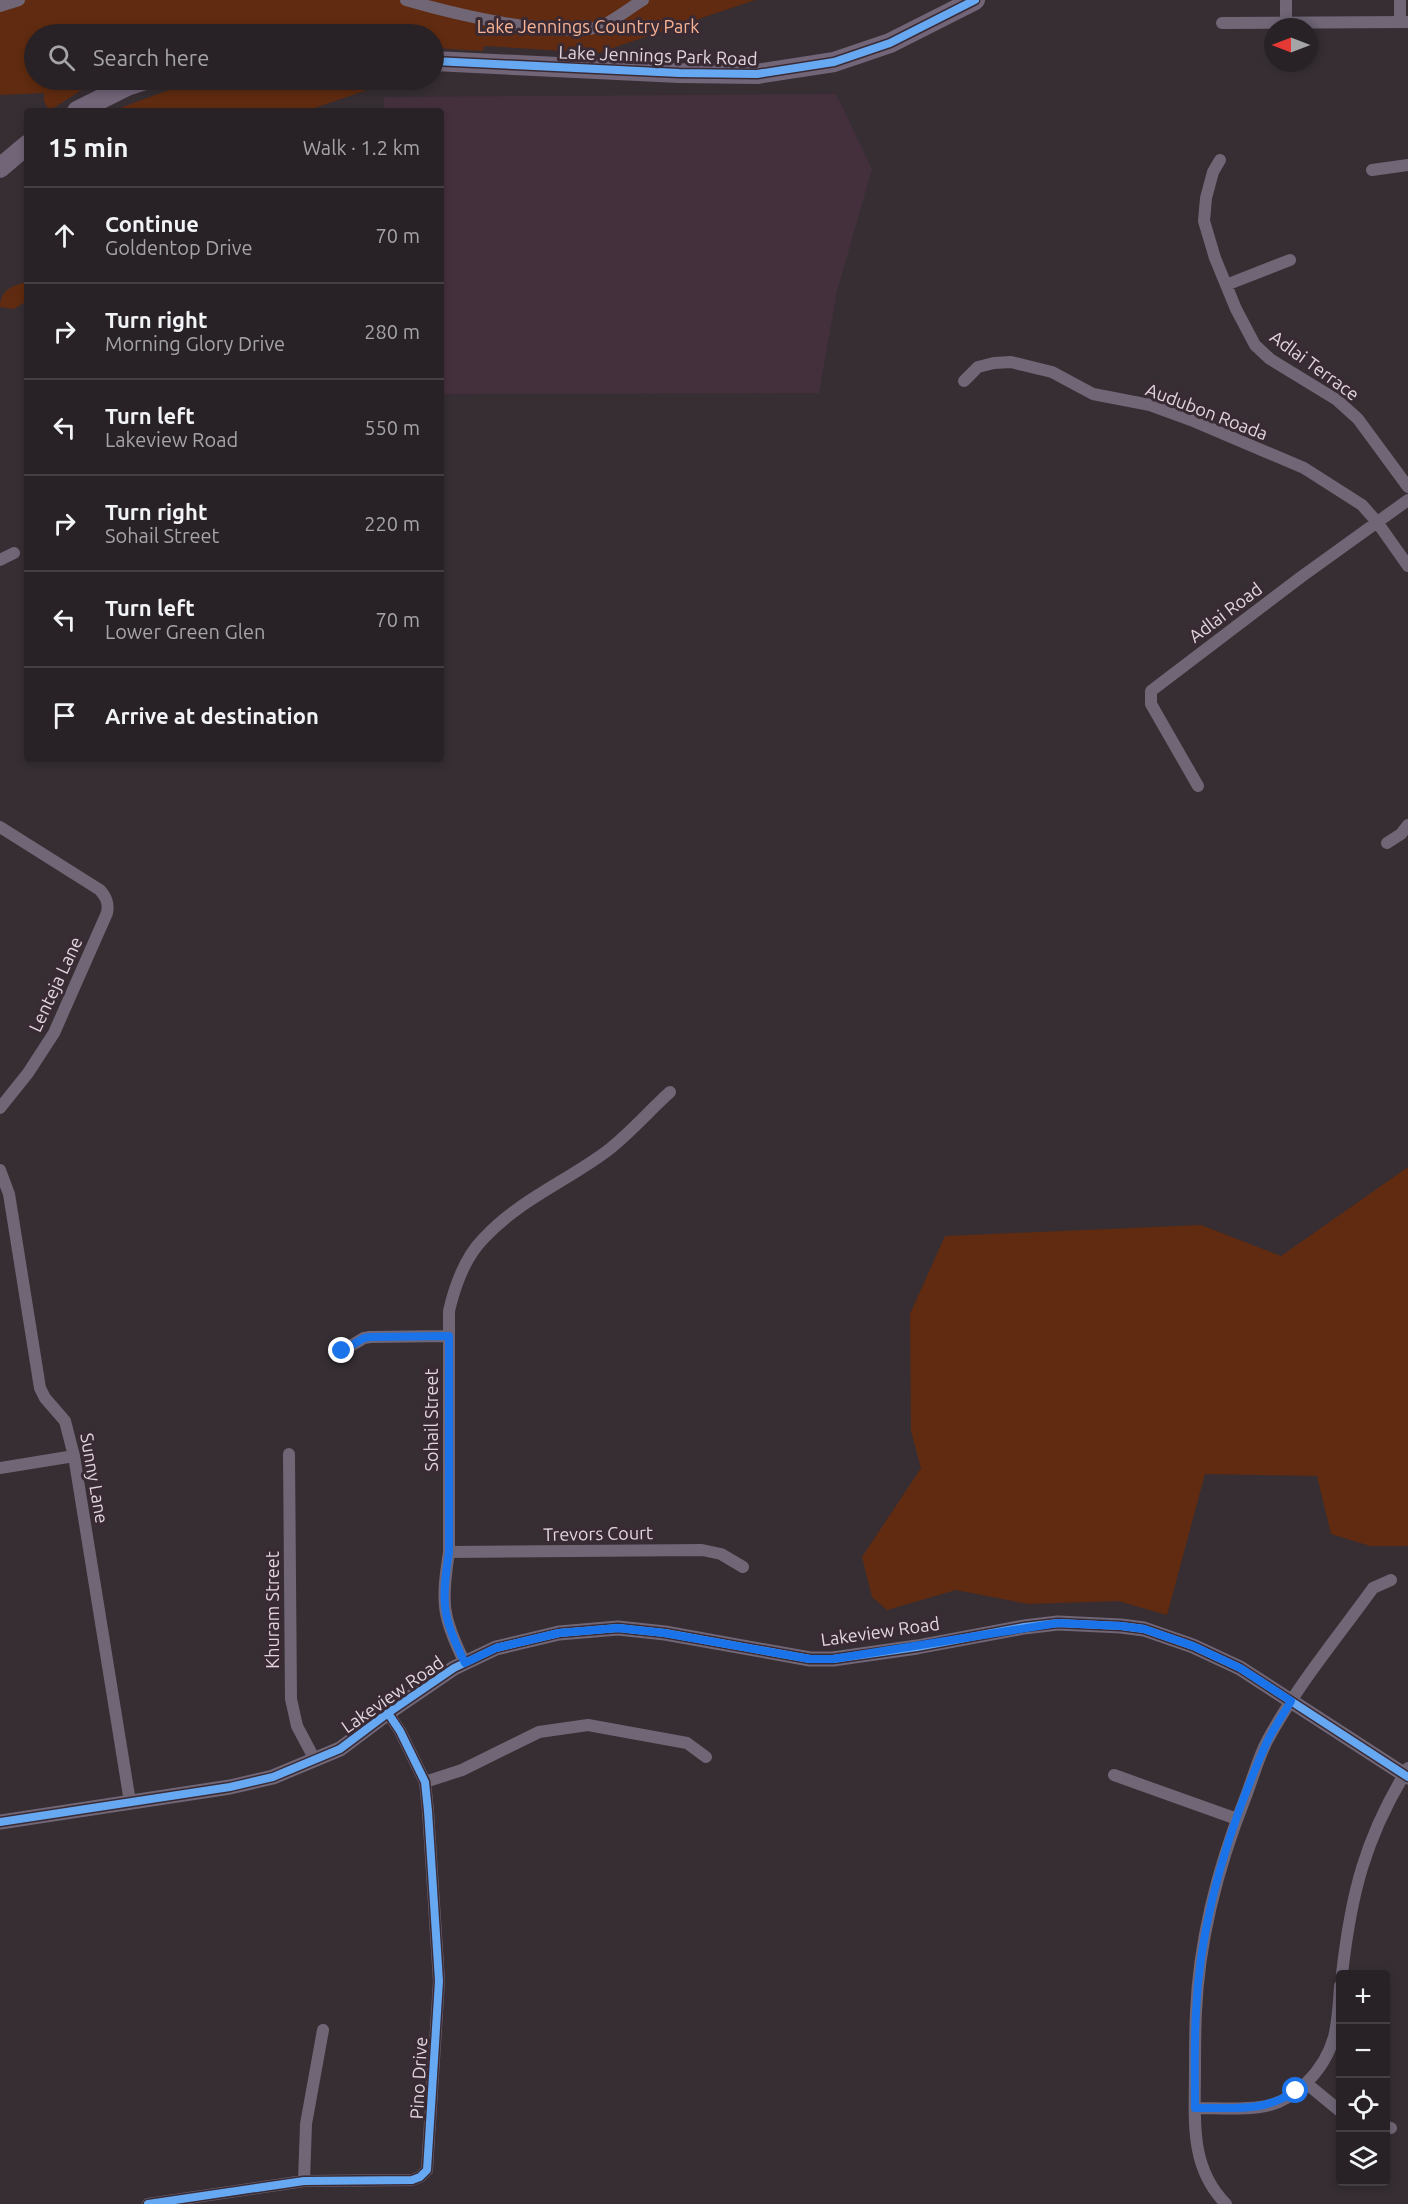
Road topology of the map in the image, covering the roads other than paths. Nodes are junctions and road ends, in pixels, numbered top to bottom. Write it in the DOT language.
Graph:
graph roads {
  1 [pos="19,0"];
  2 [pos="406,0"];
  3 [pos="643,0"];
  4 [pos="1286,0"];
  5 [pos="1400,0"];
  6 [pos="972,1"];
  7 [pos="0,6"];
  8 [pos="1286,18"];
  9 [pos="1222,22"];
  10 [pos="1404,22"];
  11 [pos="1264,23"];
  12 [pos="1318,23"];
  13 [pos="444,61"];
  14 [pos="119,90"];
  15 [pos="83,108"];
  16 [pos="24,148"];
  17 [pos="1220,160"];
  18 [pos="1408,165"];
  19 [pos="0,168"];
  20 [pos="1372,170"];
  21 [pos="1290,260"];
  22 [pos="1226,285"];
  23 [pos="964,381"];
  24 [pos="1408,487"];
  25 [pos="1408,500"];
  26 [pos="1377,522"];
  27 [pos="14,553"];
  28 [pos="0,560"];
  29 [pos="1408,566"];
  30 [pos="1198,786"];
  31 [pos="1408,825"];
  32 [pos="0,827"];
  33 [pos="1387,843"];
  34 [pos="670,1092"];
  35 [pos="0,1108"];
  36 [pos="0,1170"];
  37 [pos="449,1336"];
  38 [pos="342,1351"];
  39 [pos="289,1454"];
  40 [pos="74,1456"];
  41 [pos="0,1468"];
  42 [pos="449,1552"];
  43 [pos="743,1567"];
  44 [pos="1391,1580"];
  45 [pos="465,1663"];
  46 [pos="1291,1701"];
  47 [pos="388,1713"];
  48 [pos="706,1757"];
  49 [pos="315,1760"];
  50 [pos="1407,1773"];
  51 [pos="1114,1775"];
  52 [pos="425,1782"];
  53 [pos="130,1802"];
  54 [pos="1237,1819"];
  55 [pos="0,1822"];
  56 [pos="1343,1970"];
  57 [pos="1336,2024"];
  58 [pos="323,2030"];
  59 [pos="1306,2084"];
  60 [pos="1336,2107"];
  61 [pos="1195,2108"];
  62 [pos="304,2181"];
  63 [pos="148,2204"];
  64 [pos="1226,2204"];
  1 -- 7 [label="street"];
  2 -- 3 [label="street"];
  4 -- 8 [label="street"];
  5 -- 10 [label="street"];
  6 -- 13 [label="main road, Lake Jennings Park Road"];
  9 -- 11 [label="street"];
  10 -- 12 [label="street"];
  14 -- 15 [label="main road"];
  16 -- 19 [label="main road"];
  17 -- 22 [label="street, Adlai Terrace"];
  18 -- 20 [label="street"];
  21 -- 22 [label="street"];
  22 -- 24 [label="street, Adlai Terrace"];
  23 -- 26 [label="street, Audubon Roada"];
  25 -- 26 [label="street, Adlai Road"];
  26 -- 29 [label="street, Audubon Roada"];
  26 -- 30 [label="street, Adlai Road"];
  27 -- 28 [label="street"];
  31 -- 33 [label="street"];
  32 -- 35 [label="street, Lenteja Lane"];
  34 -- 37 [label="street, Sohail Street"];
  36 -- 40 [label="street, Sunny Lane"];
  37 -- 38 [label="street"];
  37 -- 42 [label="street, Sohail Street"];
  39 -- 49 [label="street, Khuram Street"];
  40 -- 41 [label="street"];
  40 -- 53 [label="street, Sunny Lane"];
  42 -- 43 [label="street, Trevors Court"];
  42 -- 45 [label="street, Sohail Street"];
  44 -- 46 [label="street"];
  45 -- 46 [label="street, Lakeview Road"];
  45 -- 47 [label="street, Lakeview Road"];
  46 -- 50 [label="street, Lakeview Road"];
  46 -- 54 [label="street"];
  47 -- 49 [label="street, Lakeview Road"];
  47 -- 52 [label="street, Pino Drive"];
  48 -- 52 [label="street"];
  49 -- 53 [label="street, Lakeview Road"];
  50 -- 56 [label="street"];
  51 -- 54 [label="street"];
  52 -- 62 [label="street, Pino Drive"];
  53 -- 55 [label="street, Lakeview Road"];
  54 -- 61 [label="street"];
  57 -- 59 [label="street"];
  58 -- 62 [label="street"];
  59 -- 60 [label="street"];
  59 -- 61 [label="street"];
  61 -- 64 [label="street"];
  62 -- 63 [label="street, Pino Drive"];
}
